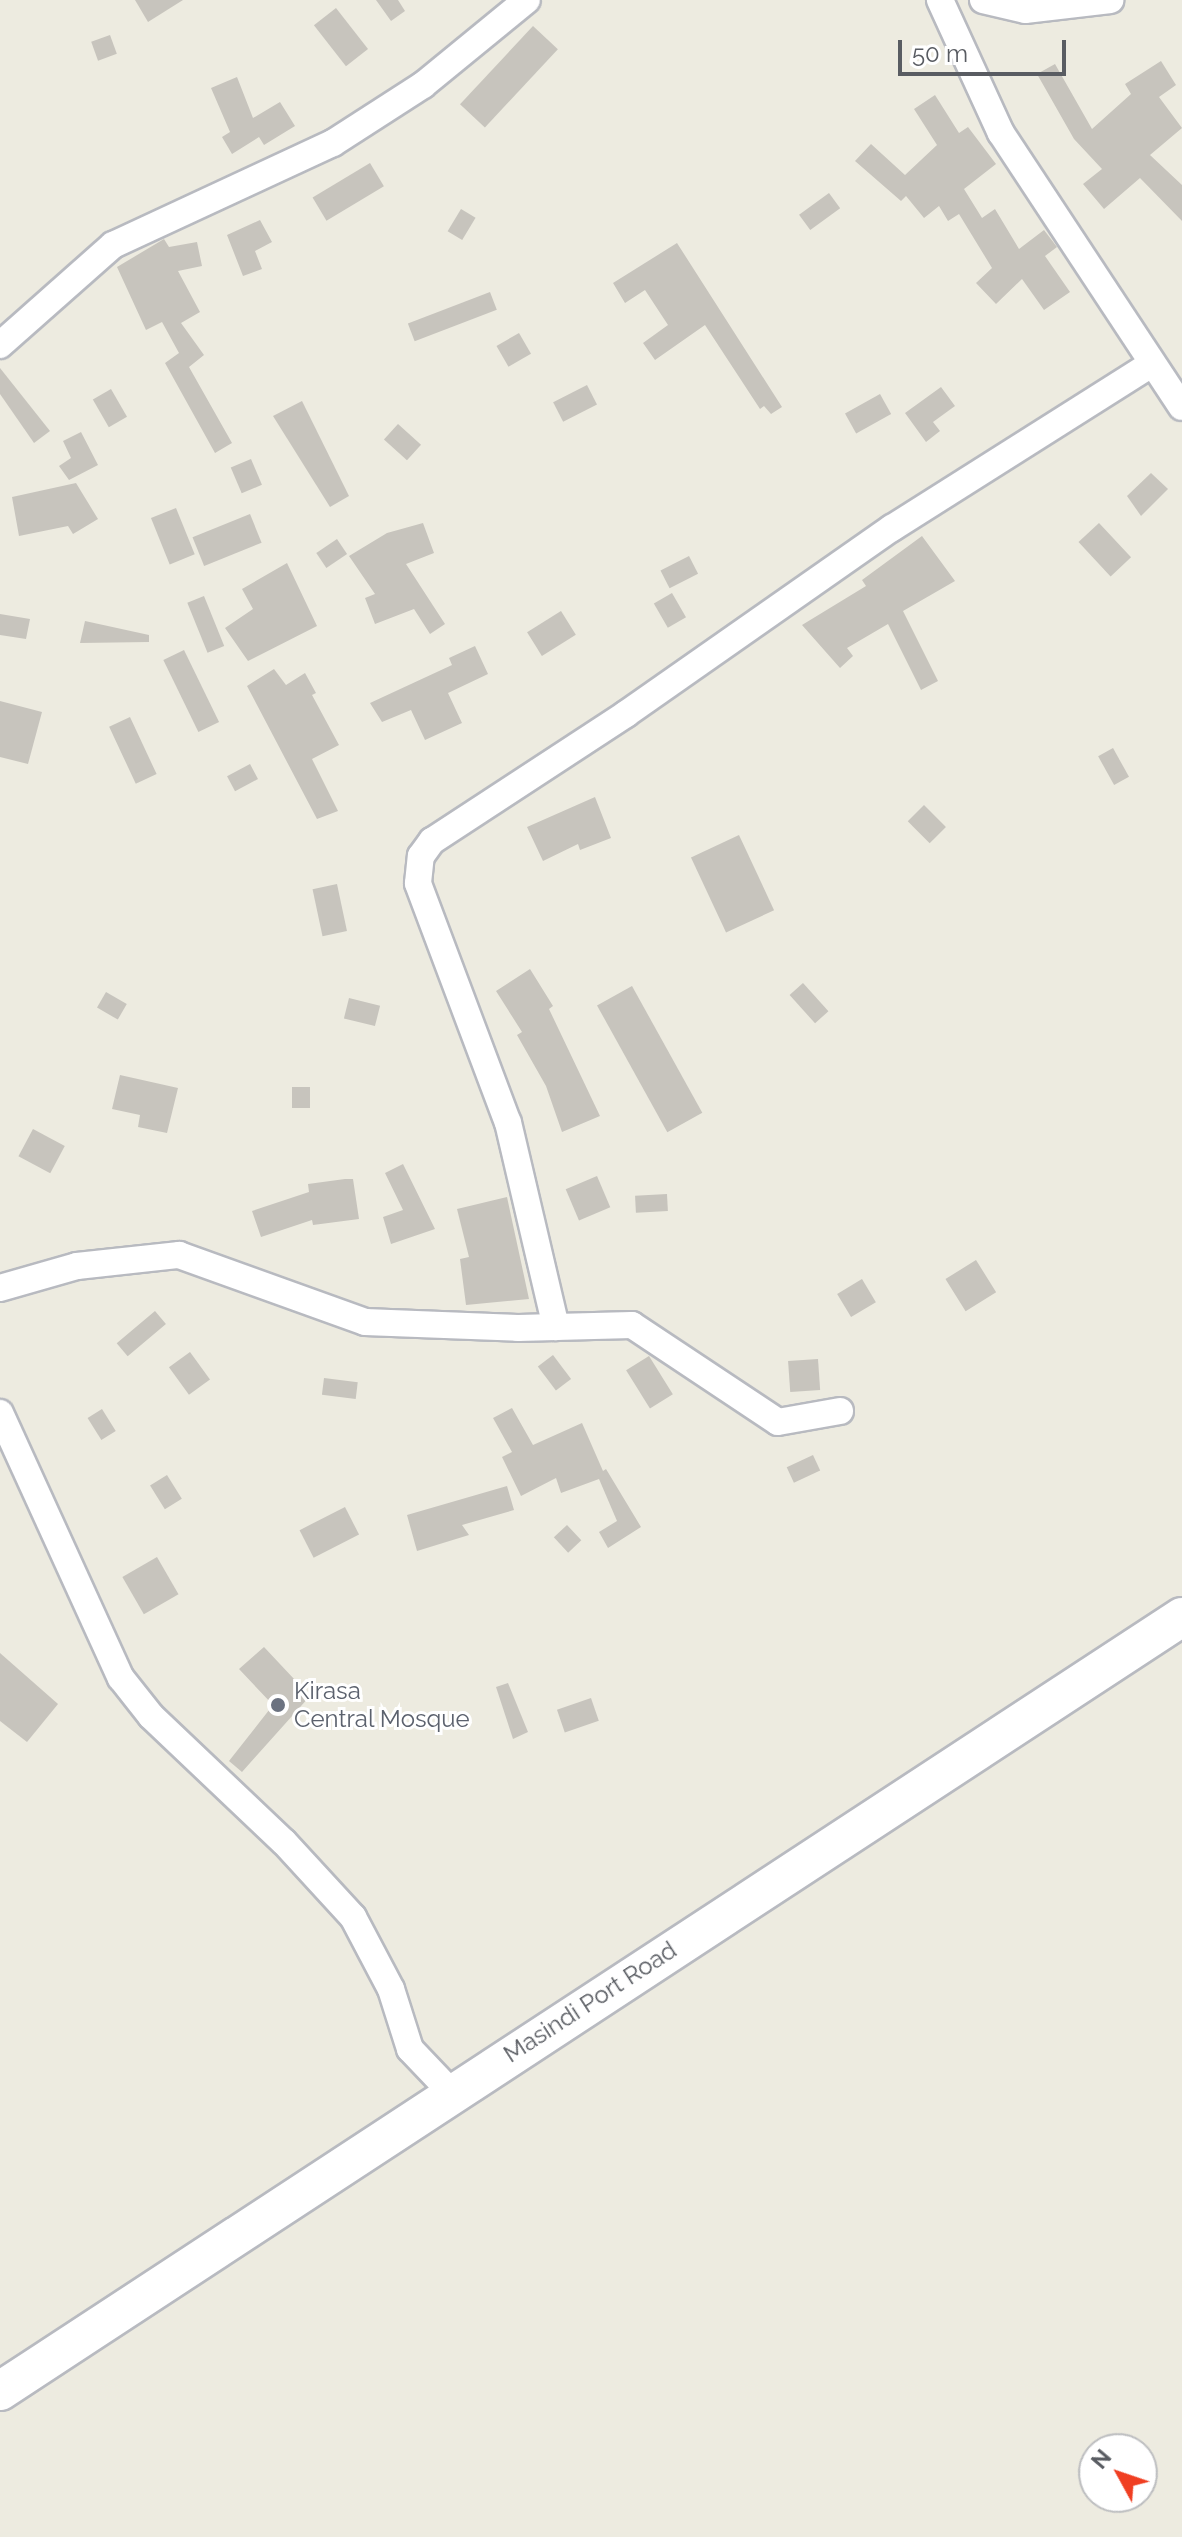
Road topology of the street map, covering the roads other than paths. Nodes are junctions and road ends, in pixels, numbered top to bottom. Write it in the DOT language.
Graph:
graph roads {
  1 [pos="527,0"];
  2 [pos="940,0"];
  3 [pos="983,0"];
  4 [pos="1110,0"];
  5 [pos="0,345"];
  6 [pos="1151,364"];
  7 [pos="1182,407"];
  8 [pos="0,1288"];
  9 [pos="556,1327"];
  10 [pos="840,1411"];
  11 [pos="0,1413"];
  12 [pos="1182,1617"];
  13 [pos="451,2092"];
  14 [pos="0,2391"];
  1 -- 5 [label="street"];
  2 -- 6 [label="street"];
  3 -- 4 [label="street"];
  6 -- 7 [label="street"];
  6 -- 9 [label="street"];
  8 -- 9 [label="street"];
  9 -- 10 [label="street"];
  11 -- 13 [label="street"];
  12 -- 13 [label="main road, Masindi Port Road"];
  13 -- 14 [label="main road, Masindi Port Road"];
}
